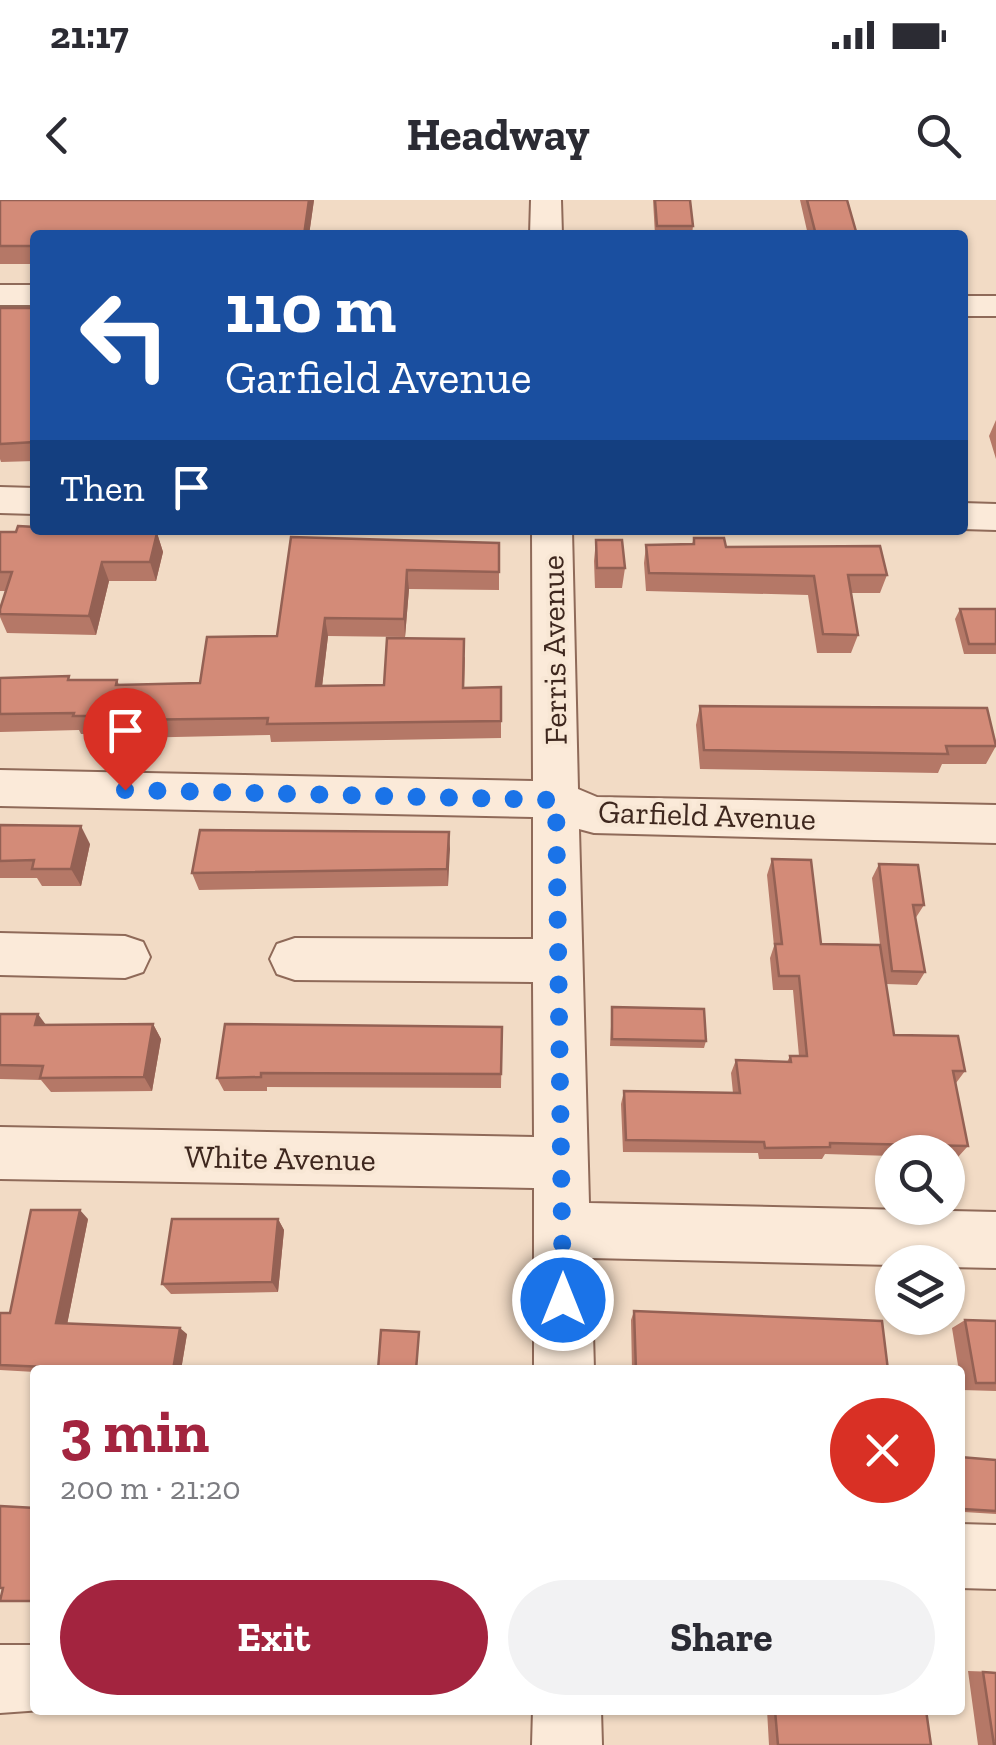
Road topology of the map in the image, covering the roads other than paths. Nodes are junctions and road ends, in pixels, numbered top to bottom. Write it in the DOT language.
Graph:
graph roads {
  1 [pos="546,200"];
  2 [pos="546,230"];
  3 [pos="0,295"];
  4 [pos="30,295"];
  5 [pos="968,306"];
  6 [pos="996,306"];
  7 [pos="0,500"];
  8 [pos="30,500"];
  9 [pos="968,516"];
  10 [pos="996,517"];
  11 [pos="552,535"];
  12 [pos="0,788"];
  13 [pos="556,800"];
  14 [pos="996,824"];
  15 [pos="0,954"];
  16 [pos="125,956"];
  17 [pos="295,959"];
  18 [pos="559,962"];
  19 [pos="0,1154"];
  20 [pos="559,1163"];
  21 [pos="562,1230"];
  22 [pos="996,1240"];
  23 [pos="564,1365"];
  24 [pos="965,1556"];
  25 [pos="996,1557"];
  26 [pos="0,1678"];
  27 [pos="30,1680"];
  28 [pos="567,1715"];
  29 [pos="567,1745"];
  1 -- 2 [label="street"];
  3 -- 4 [label="street"];
  5 -- 6 [label="street"];
  7 -- 8 [label="street"];
  9 -- 10 [label="street"];
  11 -- 13 [label="street, Ferris Avenue"];
  12 -- 13 [label="street, Garfield Avenue"];
  13 -- 14 [label="street, Garfield Avenue"];
  13 -- 18 [label="street, Ferris Avenue"];
  15 -- 16 [label="street"];
  17 -- 18 [label="street"];
  18 -- 20 [label="street, Ferris Avenue"];
  19 -- 20 [label="street, White Avenue"];
  20 -- 21 [label="street, Ferris Avenue"];
  21 -- 22 [label="street"];
  21 -- 23 [label="street, Ferris Avenue"];
  24 -- 25 [label="street"];
  26 -- 27 [label="street"];
  28 -- 29 [label="street"];
}
